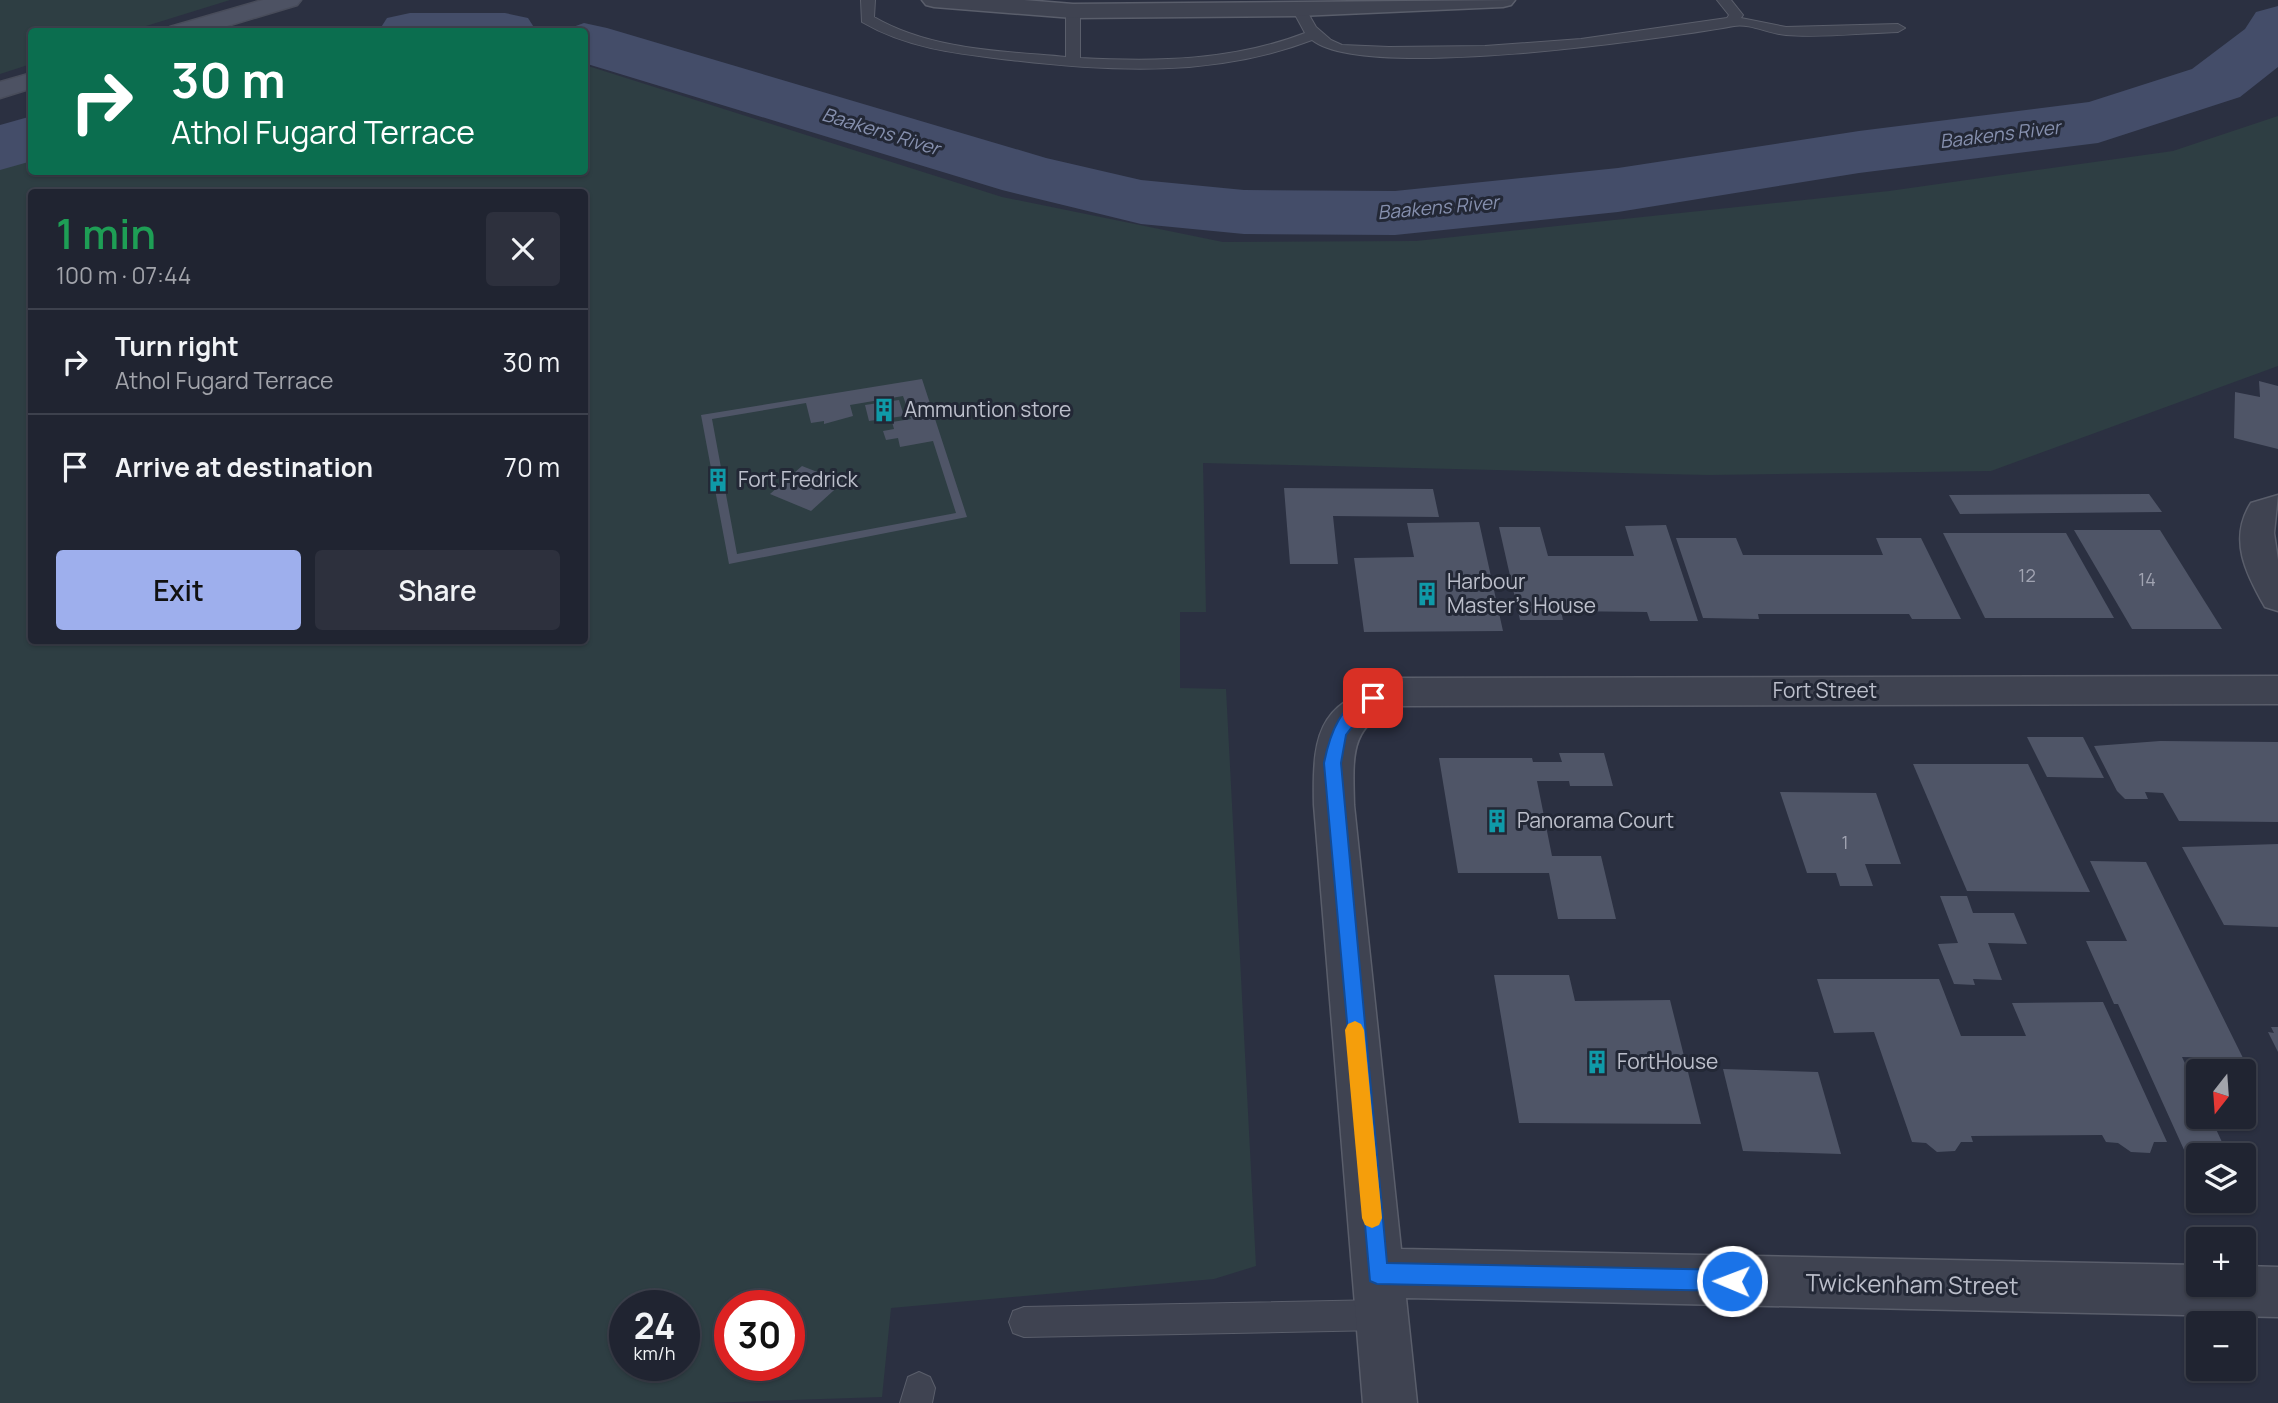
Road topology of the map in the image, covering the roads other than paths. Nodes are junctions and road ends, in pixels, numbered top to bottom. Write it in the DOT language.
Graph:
graph roads {
  1 [pos="289,0"];
  2 [pos="868,0"];
  3 [pos="934,0"];
  4 [pos="1503,0"];
  5 [pos="1724,0"];
  6 [pos="1299,9"];
  7 [pos="1073,11"];
  8 [pos="1733,21"];
  9 [pos="193,28"];
  10 [pos="1898,28"];
  11 [pos="1312,36"];
  12 [pos="1073,63"];
  13 [pos="28,81"];
  14 [pos="0,90"];
  15 [pos="2278,506"];
  16 [pos="2278,598"];
  17 [pos="2278,690"];
  18 [pos="2278,1292"];
  19 [pos="1379,1294"];
  20 [pos="1024,1322"];
  21 [pos="1390,1403"];
  1 -- 9 [label="street"];
  2 -- 12 [label="lane"];
  3 -- 7 [label="street"];
  4 -- 6 [label="street"];
  5 -- 8 [label="lane"];
  6 -- 7 [label="street"];
  6 -- 11 [label="lane"];
  7 -- 12 [label="lane"];
  8 -- 10 [label="lane"];
  8 -- 11 [label="lane"];
  11 -- 12 [label="lane"];
  13 -- 14 [label="street"];
  15 -- 16 [label="street"];
  17 -- 19 [label="street, Fort Street"];
  18 -- 19 [label="street, Twickenham Street"];
  19 -- 20 [label="lane"];
  19 -- 21 [label="street"];
}
